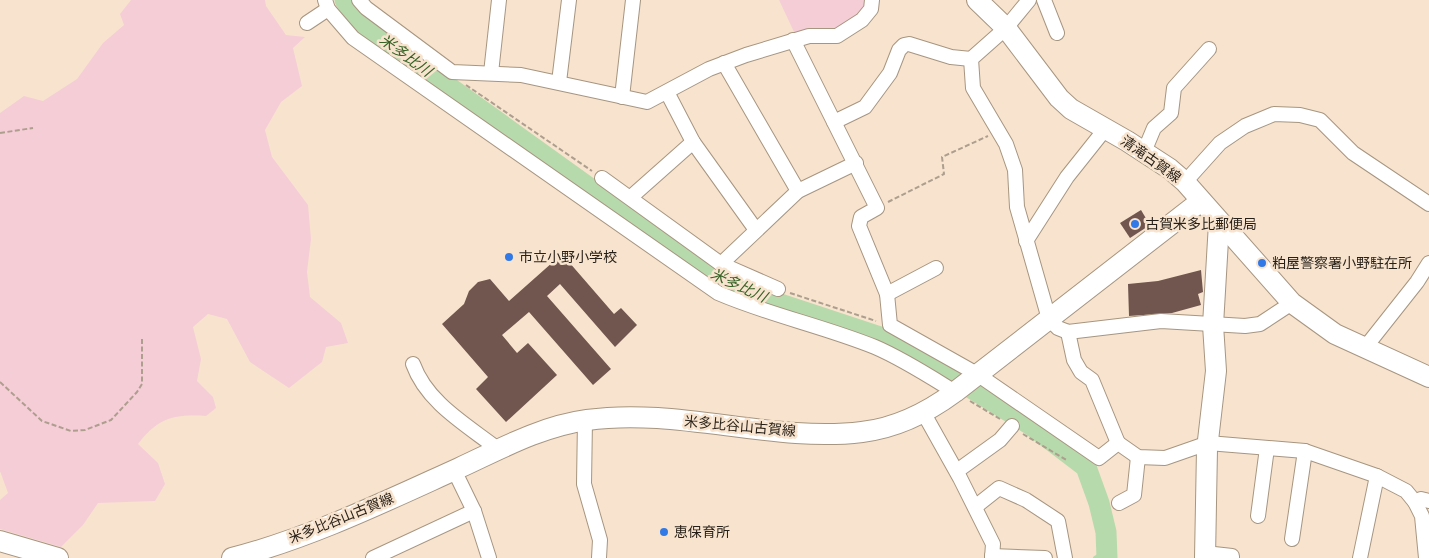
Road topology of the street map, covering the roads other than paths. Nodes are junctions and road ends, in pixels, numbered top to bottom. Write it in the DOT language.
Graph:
graph roads {
  1 [pos="359,0"];
  2 [pos="499,0"];
  3 [pos="569,0"];
  4 [pos="633,0"];
  5 [pos="872,0"];
  6 [pos="977,0"];
  7 [pos="1044,0"];
  8 [pos="1025,2"];
  9 [pos="327,5"];
  10 [pos="307,23"];
  11 [pos="1006,28"];
  12 [pos="1057,33"];
  13 [pos="793,40"];
  14 [pos="1209,50"];
  15 [pos="971,59"];
  16 [pos="724,63"];
  17 [pos="491,73"];
  18 [pos="559,82"];
  19 [pos="667,92"];
  20 [pos="622,97"];
  21 [pos="834,122"];
  22 [pos="1106,128"];
  23 [pos="693,142"];
  24 [pos="1144,152"];
  25 [pos="856,163"];
  26 [pos="602,178"];
  27 [pos="1185,182"];
  28 [pos="798,191"];
  29 [pos="632,197"];
  30 [pos="1201,201"];
  31 [pos="1429,204"];
  32 [pos="1218,223"];
  33 [pos="756,230"];
  34 [pos="1026,241"];
  35 [pos="1429,263"];
  36 [pos="721,264"];
  37 [pos="936,268"];
  38 [pos="778,289"];
  39 [pos="887,294"];
  40 [pos="1292,303"];
  41 [pos="1049,319"];
  42 [pos="1213,325"];
  43 [pos="1068,332"];
  44 [pos="1364,349"];
  45 [pos="413,364"];
  46 [pos="975,376"];
  47 [pos="1429,377"];
  48 [pos="955,392"];
  49 [pos="923,412"];
  50 [pos="585,420"];
  51 [pos="1012,426"];
  52 [pos="1208,442"];
  53 [pos="1118,444"];
  54 [pos="1267,448"];
  55 [pos="499,450"];
  56 [pos="1305,451"];
  57 [pos="1138,458"];
  58 [pos="454,470"];
  59 [pos="957,472"];
  60 [pos="1377,476"];
  61 [pos="1422,502"];
  62 [pos="1119,504"];
  63 [pos="975,507"];
  64 [pos="474,511"];
  65 [pos="1258,516"];
  66 [pos="1292,539"];
  67 [pos="0,541"];
  68 [pos="1205,555"];
  69 [pos="236,557"];
  70 [pos="992,557"];
  71 [pos="58,558"];
  72 [pos="373,558"];
  73 [pos="489,558"];
  74 [pos="599,558"];
  75 [pos="1045,558"];
  76 [pos="1065,558"];
  77 [pos="1232,558"];
  78 [pos="1360,558"];
  79 [pos="1426,558"];
  1 -- 17 [label="street"];
  2 -- 17 [label="street"];
  3 -- 18 [label="street"];
  4 -- 20 [label="street"];
  5 -- 13 [label="street"];
  6 -- 11 [label="main road, 清滝古賀線"];
  7 -- 12 [label="street"];
  8 -- 11 [label="street"];
  9 -- 10 [label="street"];
  9 -- 48 [label="street"];
  11 -- 15 [label="street"];
  11 -- 22 [label="main road, 清滝古賀線"];
  13 -- 16 [label="street"];
  13 -- 21 [label="street"];
  14 -- 24 [label="street"];
  15 -- 21 [label="street"];
  15 -- 34 [label="street"];
  16 -- 19 [label="street"];
  16 -- 28 [label="street"];
  17 -- 18 [label="street"];
  18 -- 20 [label="street"];
  19 -- 20 [label="street"];
  19 -- 23 [label="street"];
  21 -- 25 [label="street"];
  22 -- 24 [label="main road, 清滝古賀線"];
  22 -- 34 [label="street"];
  23 -- 29 [label="street"];
  23 -- 33 [label="street"];
  24 -- 27 [label="main road, 清滝古賀線"];
  25 -- 28 [label="street"];
  25 -- 39 [label="street"];
  26 -- 29 [label="street"];
  27 -- 30 [label="main road, 清滝古賀線"];
  27 -- 31 [label="street"];
  28 -- 33 [label="street"];
  29 -- 36 [label="street"];
  30 -- 32 [label="main road, 清滝古賀線"];
  30 -- 41 [label="main road, 米多比谷山古賀線"];
  32 -- 40 [label="main road, 清滝古賀線"];
  32 -- 42 [label="main road"];
  33 -- 36 [label="street"];
  34 -- 41 [label="street"];
  35 -- 44 [label="street"];
  36 -- 38 [label="street"];
  37 -- 39 [label="street"];
  39 -- 46 [label="street"];
  40 -- 42 [label="street"];
  40 -- 44 [label="main road, 清滝古賀線"];
  41 -- 43 [label="street"];
  41 -- 46 [label="main road, 米多比谷山古賀線"];
  42 -- 43 [label="street"];
  42 -- 52 [label="main road"];
  43 -- 53 [label="street"];
  44 -- 47 [label="main road, 清滝古賀線"];
  45 -- 55 [label="street"];
  46 -- 48 [label="main road, 米多比谷山古賀線"];
  46 -- 53 [label="street"];
  48 -- 49 [label="main road, 米多比谷山古賀線"];
  49 -- 50 [label="main road, 米多比谷山古賀線"];
  49 -- 59 [label="street"];
  50 -- 55 [label="main road, 米多比谷山古賀線"];
  50 -- 74 [label="street"];
  51 -- 59 [label="street"];
  52 -- 54 [label="street"];
  52 -- 57 [label="street"];
  52 -- 68 [label="main road"];
  53 -- 57 [label="street"];
  54 -- 56 [label="street"];
  54 -- 65 [label="street"];
  55 -- 58 [label="main road, 米多比谷山古賀線"];
  56 -- 60 [label="street"];
  56 -- 66 [label="street"];
  57 -- 62 [label="street"];
  58 -- 64 [label="street"];
  58 -- 69 [label="main road, 米多比谷山古賀線"];
  59 -- 63 [label="street"];
  60 -- 61 [label="street"];
  60 -- 78 [label="street"];
  61 -- 79 [label="street"];
  63 -- 70 [label="street"];
  63 -- 76 [label="street"];
  64 -- 72 [label="street"];
  64 -- 73 [label="street"];
  67 -- 71 [label="main road"];
  68 -- 77 [label="street"];
  70 -- 75 [label="street"];
}
